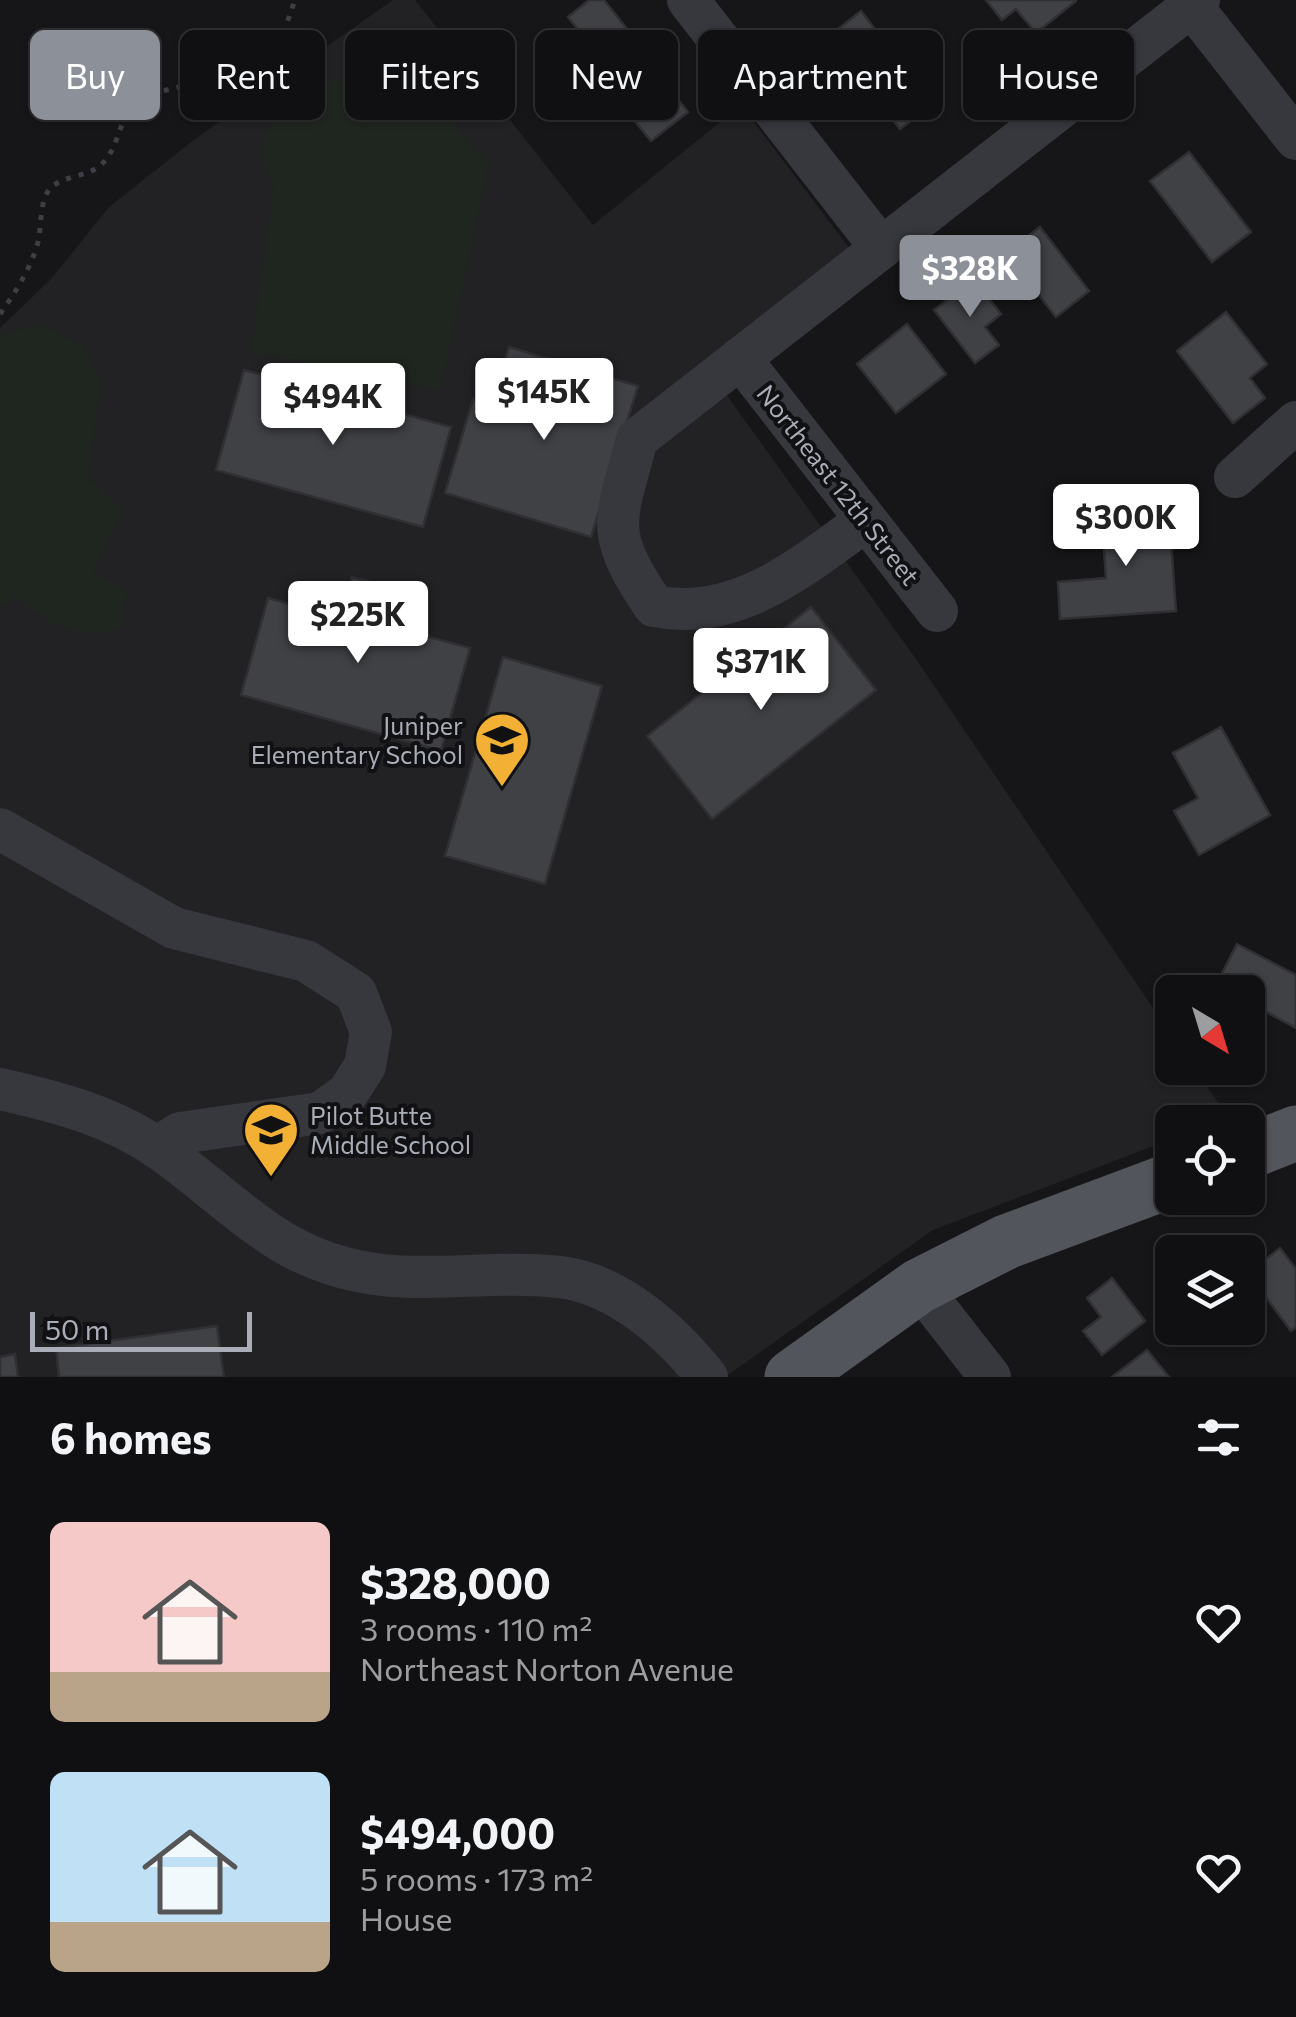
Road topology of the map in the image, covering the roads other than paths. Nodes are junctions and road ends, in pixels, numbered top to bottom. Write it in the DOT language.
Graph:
graph roads {
  1 [pos="688,0"];
  2 [pos="1193,2"];
  3 [pos="1296,140"];
  4 [pos="882,248"];
  5 [pos="740,358"];
  6 [pos="1296,422"];
  7 [pos="1234,476"];
  8 [pos="865,521"];
  9 [pos="938,610"];
  10 [pos="0,830"];
  11 [pos="2,1088"];
  12 [pos="158,1147"];
  13 [pos="1155,1186"];
  14 [pos="918,1286"];
  15 [pos="707,1377"];
  16 [pos="792,1377"];
  17 [pos="990,1377"];
  1 -- 4 [label="street"];
  2 -- 3 [label="street"];
  2 -- 4 [label="street"];
  4 -- 5 [label="street"];
  5 -- 8 [label="street, Northeast 12th Street"];
  5 -- 8 [label="street"];
  6 -- 7 [label="street"];
  8 -- 9 [label="street, Northeast 12th Street"];
  10 -- 12 [label="street"];
  11 -- 12 [label="street"];
  12 -- 15 [label="street"];
  13 -- 14 [label="main road"];
  14 -- 16 [label="main road"];
  14 -- 17 [label="street"];
}
